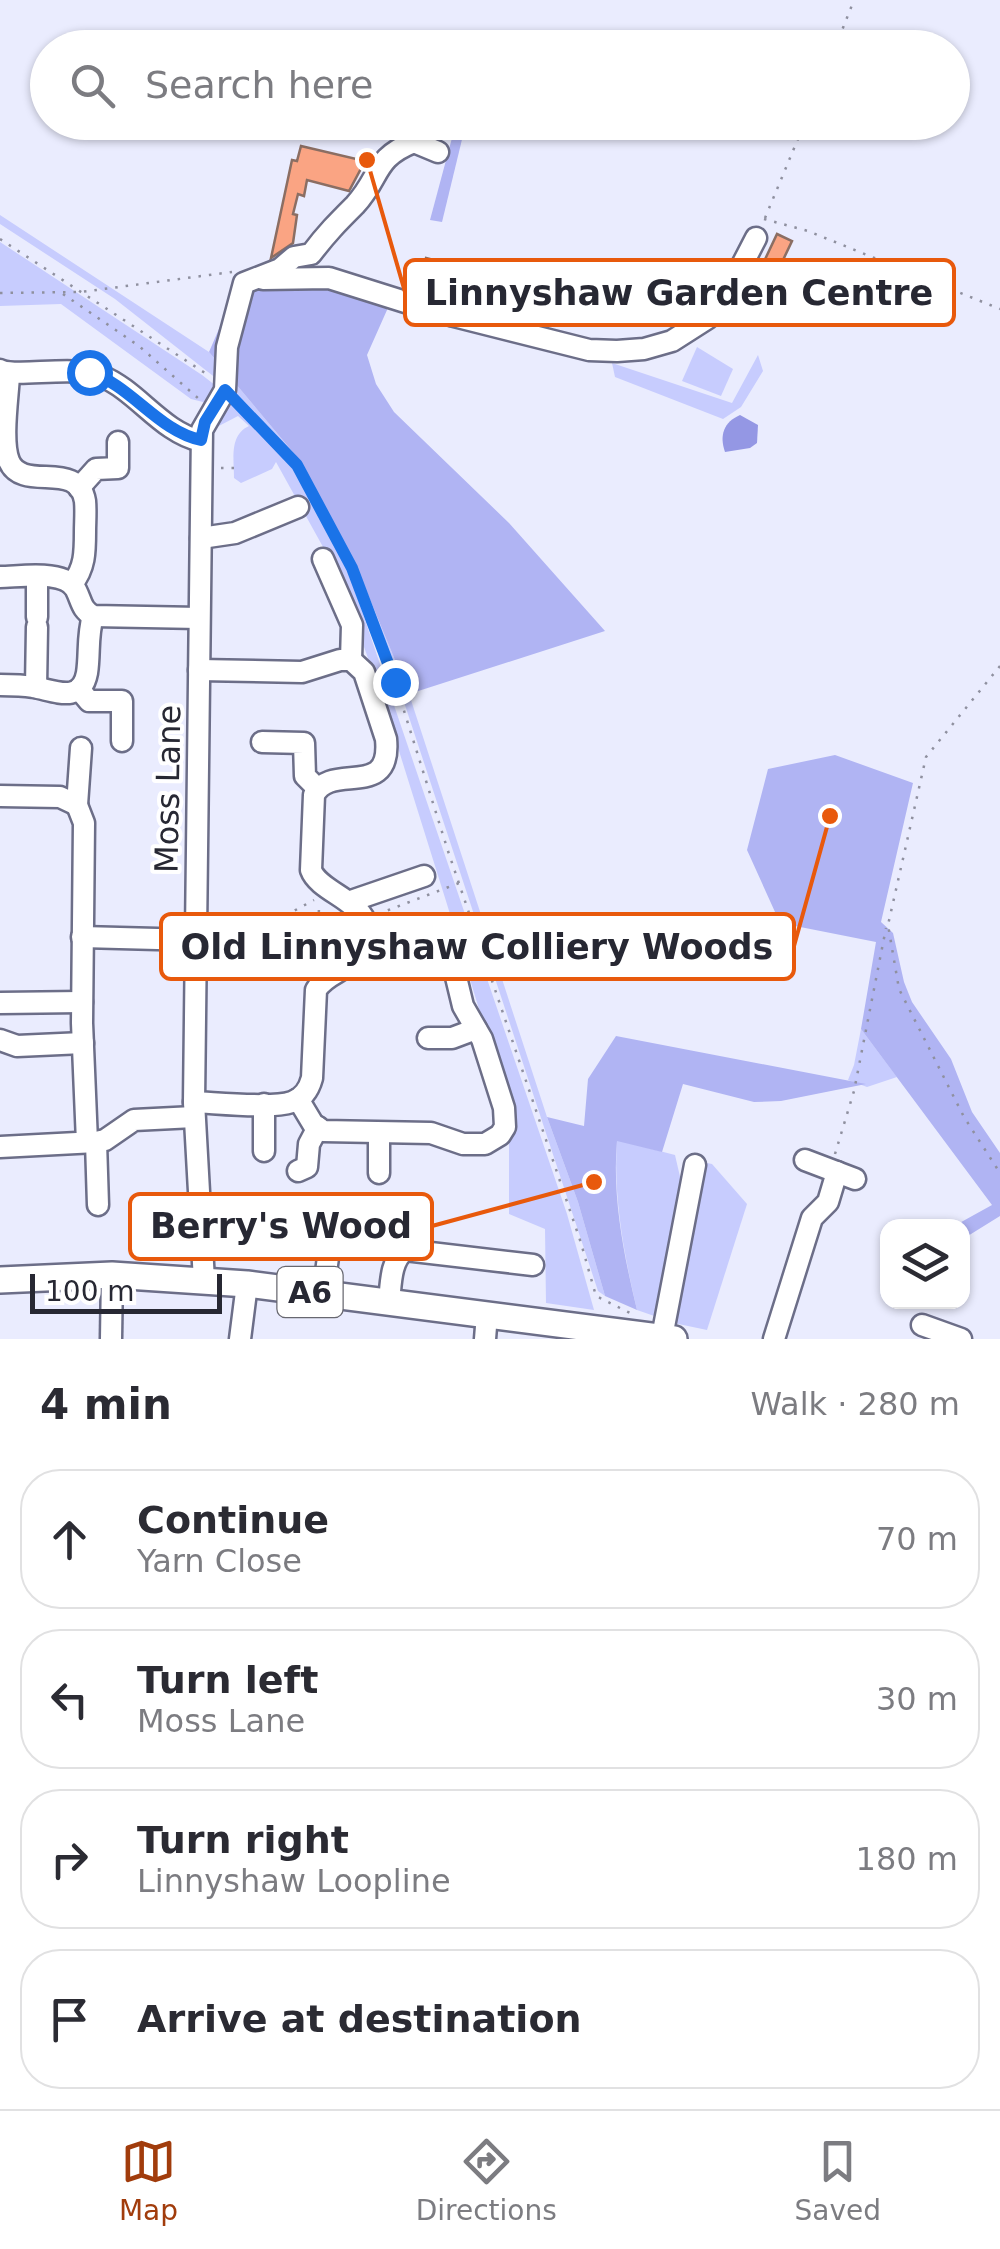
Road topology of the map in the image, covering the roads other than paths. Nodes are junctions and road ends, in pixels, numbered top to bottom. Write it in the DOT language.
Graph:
graph roads {
  1 [pos="438,152"];
  2 [pos="760,229"];
  3 [pos="256,279"];
  4 [pos="464,284"];
  5 [pos="451,315"];
  6 [pos="5,372"];
  7 [pos="201,440"];
  8 [pos="118,442"];
  9 [pos="79,488"];
  10 [pos="298,507"];
  11 [pos="202,538"];
  12 [pos="323,559"];
  13 [pos="0,576"];
  14 [pos="37,577"];
  15 [pos="72,584"];
  16 [pos="93,616"];
  17 [pos="200,618"];
  18 [pos="351,660"];
  19 [pos="200,670"];
  20 [pos="0,685"];
  21 [pos="36,687"];
  22 [pos="79,689"];
  23 [pos="122,741"];
  24 [pos="262,742"];
  25 [pos="80,748"];
  26 [pos="317,788"];
  27 [pos="0,796"];
  28 [pos="77,805"];
  29 [pos="424,876"];
  30 [pos="358,913"];
  31 [pos="195,936"];
  32 [pos="82,937"];
  33 [pos="364,943"];
  34 [pos="82,1002"];
  35 [pos="0,1003"];
  36 [pos="476,1029"];
  37 [pos="428,1038"];
  38 [pos="0,1040"];
  39 [pos="82,1043"];
  40 [pos="298,1099"];
  41 [pos="264,1104"];
  42 [pos="194,1110"];
  43 [pos="318,1128"];
  44 [pos="379,1133"];
  45 [pos="91,1142"];
  46 [pos="0,1147"];
  47 [pos="264,1152"];
  48 [pos="805,1160"];
  49 [pos="694,1165"];
  50 [pos="298,1171"];
  51 [pos="379,1173"];
  52 [pos="98,1204"];
  53 [pos="200,1208"];
  54 [pos="533,1265"];
  55 [pos="112,1275"];
  56 [pos="0,1280"];
  57 [pos="204,1280"];
  58 [pos="246,1284"];
  59 [pos="324,1294"];
  60 [pos="389,1302"];
  61 [pos="486,1326"];
  62 [pos="922,1326"];
  63 [pos="653,1335"];
  64 [pos="111,1339"];
  65 [pos="240,1339"];
  66 [pos="774,1339"];
  67 [pos="961,1339"];
  1 -- 3 [label="street"];
  2 -- 5 [label="street"];
  3 -- 5 [label="street"];
  3 -- 7 [label="street, Moss Lane"];
  4 -- 5 [label="street"];
  6 -- 7 [label="street"];
  6 -- 9 [label="street"];
  7 -- 11 [label="street, Moss Lane"];
  8 -- 9 [label="street"];
  9 -- 15 [label="street"];
  10 -- 11 [label="street"];
  11 -- 17 [label="street, Moss Lane"];
  12 -- 18 [label="street"];
  13 -- 14 [label="street"];
  14 -- 15 [label="street"];
  14 -- 21 [label="street"];
  15 -- 16 [label="street"];
  16 -- 17 [label="street"];
  16 -- 22 [label="street"];
  17 -- 19 [label="street, Moss Lane"];
  18 -- 19 [label="street"];
  18 -- 26 [label="street"];
  19 -- 31 [label="street, Moss Lane"];
  20 -- 21 [label="street"];
  21 -- 22 [label="street"];
  22 -- 23 [label="street"];
  24 -- 26 [label="street"];
  25 -- 28 [label="street"];
  26 -- 30 [label="street"];
  27 -- 28 [label="street"];
  28 -- 32 [label="street"];
  29 -- 30 [label="street"];
  30 -- 33 [label="street"];
  31 -- 32 [label="street"];
  31 -- 42 [label="street, Moss Lane"];
  32 -- 34 [label="street"];
  33 -- 36 [label="street"];
  33 -- 40 [label="street"];
  34 -- 35 [label="street"];
  34 -- 39 [label="street"];
  36 -- 37 [label="street"];
  36 -- 44 [label="street"];
  38 -- 39 [label="street"];
  39 -- 45 [label="street"];
  40 -- 41 [label="street"];
  40 -- 43 [label="street"];
  41 -- 42 [label="street"];
  41 -- 47 [label="street"];
  42 -- 45 [label="street"];
  42 -- 53 [label="street, Moss Lane"];
  43 -- 44 [label="street"];
  43 -- 50 [label="street"];
  44 -- 51 [label="street"];
  45 -- 46 [label="street"];
  45 -- 52 [label="street"];
  48 -- 66 [label="street"];
  49 -- 63 [label="street"];
  53 -- 57 [label="street, Moss Lane"];
  53 -- 59 [label="street"];
  54 -- 60 [label="street"];
  55 -- 56 [label="main road, A6"];
  55 -- 57 [label="main road, A6"];
  55 -- 64 [label="street"];
  57 -- 58 [label="main road, A6"];
  58 -- 59 [label="main road, A6"];
  58 -- 65 [label="street"];
  59 -- 60 [label="main road, A6"];
  60 -- 61 [label="main road, A6"];
  61 -- 63 [label="main road, A6"];
  62 -- 67 [label="street"];
}
